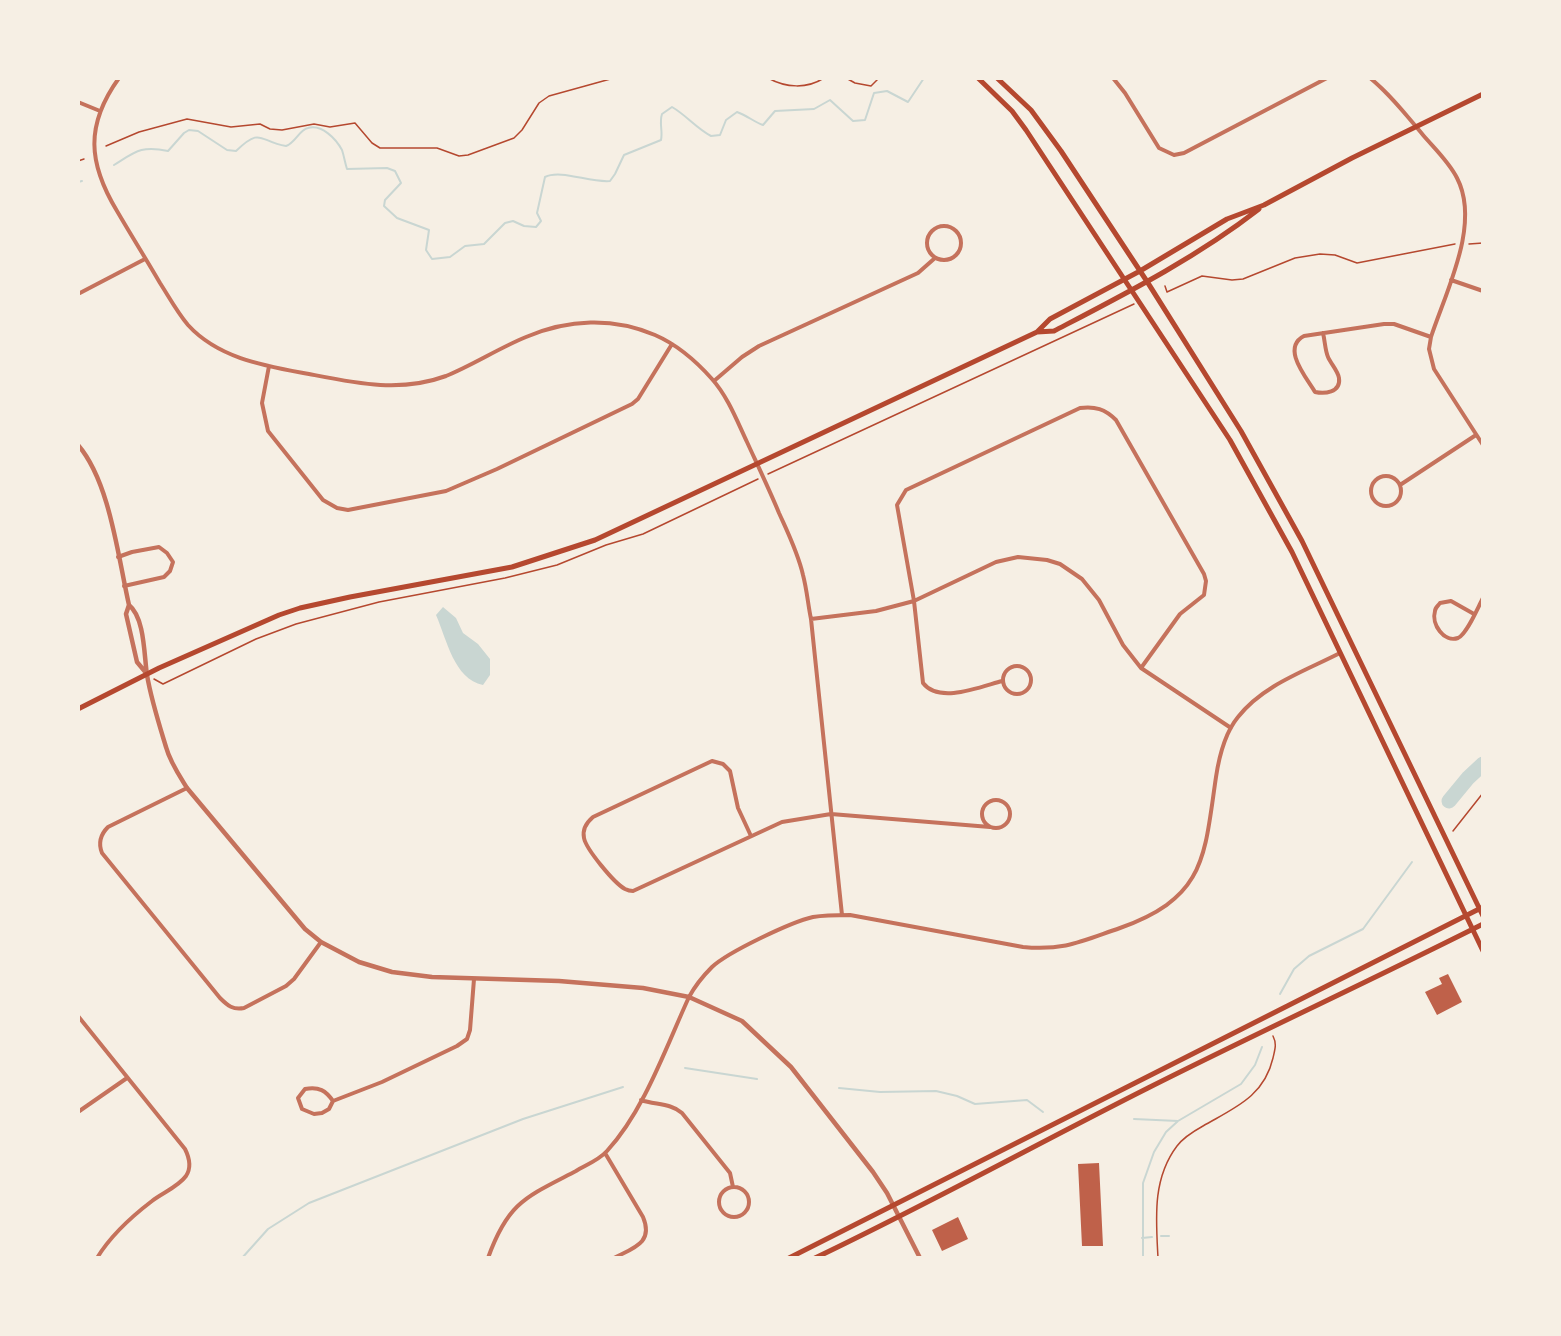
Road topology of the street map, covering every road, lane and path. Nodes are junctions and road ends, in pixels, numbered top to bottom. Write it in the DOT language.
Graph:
graph roads {
  1 [pos="119,78"];
  2 [pos="614,78"];
  3 [pos="768,78"];
  4 [pos="824,78"];
  5 [pos="846,78"];
  6 [pos="879,78"];
  7 [pos="978,78"];
  8 [pos="997,78"];
  9 [pos="1113,78"];
  10 [pos="1327,78"];
  11 [pos="1370,78"];
  12 [pos="1483,94"];
  13 [pos="78,102"];
  14 [pos="99,111"];
  15 [pos="1416,127"];
  16 [pos="106,146"];
  17 [pos="84,159"];
  18 [pos="78,161"];
  19 [pos="1264,206"];
  20 [pos="1472,243"];
  21 [pos="1483,243"];
  22 [pos="1450,244"];
  23 [pos="935,258"];
  24 [pos="145,259"];
  25 [pos="1140,271"];
  26 [pos="1125,279"];
  27 [pos="1450,280"];
  28 [pos="1148,283"];
  29 [pos="1163,288"];
  30 [pos="1132,290"];
  31 [pos="1483,291"];
  32 [pos="78,294"];
  33 [pos="1133,305"];
  34 [pos="1037,332"];
  35 [pos="1323,333"];
  36 [pos="1431,336"];
  37 [pos="672,344"];
  38 [pos="269,366"];
  39 [pos="714,381"];
  40 [pos="1476,435"];
  41 [pos="78,445"];
  42 [pos="1483,445"];
  43 [pos="758,464"];
  44 [pos="770,473"];
  45 [pos="1400,485"];
  46 [pos="118,557"];
  47 [pos="124,586"];
  48 [pos="1483,598"];
  49 [pos="914,602"];
  50 [pos="129,605"];
  51 [pos="1474,614"];
  52 [pos="811,619"];
  53 [pos="1341,653"];
  54 [pos="1141,668"];
  55 [pos="147,674"];
  56 [pos="1002,681"];
  57 [pos="78,709"];
  58 [pos="1231,728"];
  59 [pos="187,788"];
  60 [pos="1483,793"];
  61 [pos="831,814"];
  62 [pos="990,827"];
  63 [pos="1453,831"];
  64 [pos="751,836"];
  65 [pos="1481,908"];
  66 [pos="842,915"];
  67 [pos="1466,915"];
  68 [pos="1483,916"];
  69 [pos="1483,924"];
  70 [pos="1473,929"];
  71 [pos="321,942"];
  72 [pos="1483,951"];
  73 [pos="474,979"];
  74 [pos="689,997"];
  75 [pos="78,1016"];
  76 [pos="1272,1032"];
  77 [pos="127,1078"];
  78 [pos="641,1100"];
  79 [pos="333,1101"];
  80 [pos="78,1112"];
  81 [pos="605,1154"];
  82 [pos="733,1187"];
  83 [pos="893,1204"];
  84 [pos="899,1217"];
  85 [pos="97,1258"];
  86 [pos="488,1258"];
  87 [pos="614,1258"];
  88 [pos="789,1258"];
  89 [pos="816,1258"];
  90 [pos="920,1258"];
  91 [pos="1158,1258"];
  1 -- 14 [label="street"];
  2 -- 16 [label="path"];
  3 -- 4 [label="path"];
  5 -- 6 [label="path"];
  7 -- 26 [label="main road"];
  8 -- 25 [label="main road"];
  9 -- 10 [label="street"];
  11 -- 15 [label="street"];
  12 -- 15 [label="main road"];
  13 -- 14 [label="street"];
  14 -- 24 [label="street"];
  15 -- 19 [label="main road"];
  15 -- 27 [label="street"];
  17 -- 18 [label="path"];
  19 -- 25 [label="main road"];
  19 -- 28 [label="main road"];
  20 -- 21 [label="path"];
  22 -- 29 [label="path"];
  23 -- 23 [label="street"];
  23 -- 39 [label="street"];
  24 -- 32 [label="street"];
  24 -- 38 [label="street"];
  25 -- 26 [label="main road"];
  25 -- 28 [label="main road"];
  26 -- 30 [label="main road"];
  26 -- 34 [label="main road"];
  27 -- 31 [label="street"];
  27 -- 36 [label="street"];
  28 -- 30 [label="main road"];
  28 -- 65 [label="main road"];
  30 -- 34 [label="main road"];
  30 -- 53 [label="main road"];
  33 -- 44 [label="path"];
  34 -- 43 [label="main road"];
  35 -- 35 [label="street"];
  35 -- 36 [label="street"];
  36 -- 40 [label="street"];
  37 -- 38 [label="street"];
  37 -- 38 [label="street"];
  37 -- 39 [label="street"];
  39 -- 43 [label="street"];
  40 -- 42 [label="street"];
  40 -- 45 [label="street"];
  41 -- 46 [label="street"];
  43 -- 52 [label="street"];
  43 -- 55 [label="main road"];
  45 -- 45 [label="street"];
  46 -- 47 [label="street"];
  46 -- 47 [label="street"];
  47 -- 50 [label="street"];
  48 -- 51 [label="street"];
  49 -- 52 [label="street"];
  49 -- 54 [label="street"];
  49 -- 54 [label="street"];
  49 -- 56 [label="street"];
  50 -- 55 [label="street"];
  50 -- 55 [label="street"];
  51 -- 51 [label="street"];
  52 -- 61 [label="street"];
  53 -- 58 [label="street"];
  53 -- 67 [label="main road"];
  54 -- 58 [label="street"];
  55 -- 57 [label="main road"];
  55 -- 59 [label="street"];
  56 -- 56 [label="street"];
  58 -- 66 [label="street"];
  59 -- 71 [label="street"];
  59 -- 71 [label="street"];
  60 -- 63 [label="path"];
  61 -- 62 [label="street"];
  61 -- 64 [label="street"];
  61 -- 66 [label="street"];
  62 -- 62 [label="street"];
  64 -- 64 [label="street"];
  65 -- 67 [label="main road"];
  65 -- 68 [label="main road"];
  66 -- 74 [label="street"];
  67 -- 70 [label="main road"];
  67 -- 83 [label="main road"];
  69 -- 70 [label="main road"];
  70 -- 72 [label="main road"];
  70 -- 84 [label="main road"];
  71 -- 73 [label="street"];
  73 -- 74 [label="street"];
  73 -- 79 [label="street"];
  74 -- 78 [label="street"];
  74 -- 83 [label="street"];
  75 -- 77 [label="street"];
  76 -- 91 [label="path"];
  77 -- 80 [label="street"];
  77 -- 85 [label="street"];
  78 -- 81 [label="street"];
  78 -- 82 [label="street"];
  79 -- 79 [label="street"];
  81 -- 86 [label="street"];
  81 -- 87 [label="street"];
  82 -- 82 [label="street"];
  83 -- 84 [label="street"];
  83 -- 88 [label="main road"];
  84 -- 89 [label="main road"];
  84 -- 90 [label="street"];
}
